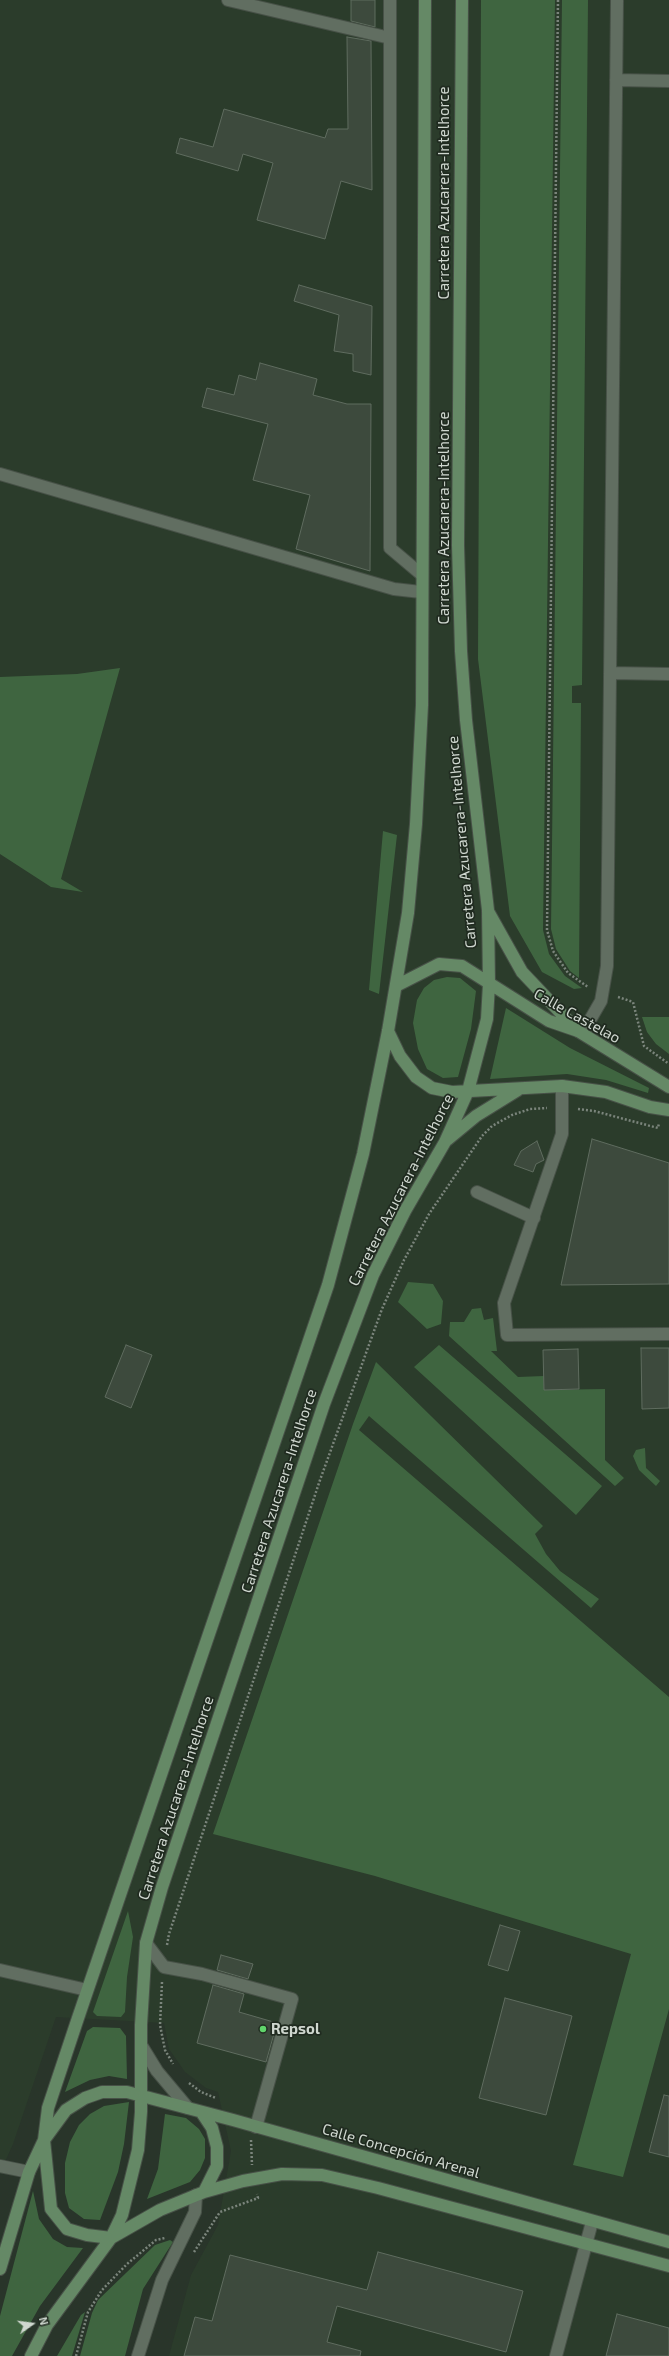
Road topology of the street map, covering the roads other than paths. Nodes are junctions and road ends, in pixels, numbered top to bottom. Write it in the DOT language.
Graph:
graph roads {
  1 [pos="228,0"];
  2 [pos="390,0"];
  3 [pos="425,0"];
  4 [pos="462,0"];
  5 [pos="617,0"];
  6 [pos="390,38"];
  7 [pos="616,80"];
  8 [pos="669,81"];
  9 [pos="0,474"];
  10 [pos="422,575"];
  11 [pos="421,592"];
  12 [pos="610,673"];
  13 [pos="669,674"];
  14 [pos="488,910"];
  15 [pos="490,984"];
  16 [pos="396,986"];
  17 [pos="388,1030"];
  18 [pos="578,1031"];
  19 [pos="562,1086"];
  20 [pos="669,1087"];
  21 [pos="521,1088"];
  22 [pos="468,1091"];
  23 [pos="666,1110"];
  24 [pos="445,1142"];
  25 [pos="477,1192"];
  26 [pos="534,1218"];
  27 [pos="669,1334"];
  28 [pos="146,1943"];
  29 [pos="0,1970"];
  30 [pos="87,1990"];
  31 [pos="141,2045"];
  32 [pos="141,2095"];
  33 [pos="188,2108"];
  34 [pos="202,2113"];
  35 [pos="256,2126"];
  36 [pos="44,2140"];
  37 [pos="0,2166"];
  38 [pos="29,2172"];
  39 [pos="200,2194"];
  40 [pos="592,2222"];
  41 [pos="112,2238"];
  42 [pos="669,2242"];
  43 [pos="586,2244"];
  44 [pos="669,2266"];
  45 [pos="0,2269"];
  46 [pos="30,2356"];
  47 [pos="138,2356"];
  48 [pos="556,2356"];
  1 -- 6 [label="street"];
  2 -- 6 [label="street, Carretera Azucarera-Intelhorce"];
  3 -- 10 [label="main road, Carretera Azucarera-Intelhorce"];
  4 -- 14 [label="main road, Carretera Azucarera-Intelhorce"];
  5 -- 7 [label="street"];
  6 -- 10 [label="street, Carretera Azucarera-Intelhorce"];
  7 -- 8 [label="street"];
  7 -- 12 [label="street"];
  9 -- 11 [label="street"];
  10 -- 11 [label="main road, Carretera Azucarera-Intelhorce"];
  11 -- 16 [label="main road, Carretera Azucarera-Intelhorce"];
  12 -- 13 [label="street"];
  12 -- 18 [label="street"];
  14 -- 15 [label="main road, Carretera Azucarera-Intelhorce"];
  14 -- 18 [label="main road"];
  15 -- 16 [label="main road"];
  15 -- 18 [label="main road, Calle Castelao"];
  15 -- 22 [label="main road, Carretera Azucarera-Intelhorce"];
  16 -- 17 [label="main road, Carretera Azucarera-Intelhorce"];
  17 -- 22 [label="main road"];
  17 -- 30 [label="main road, Carretera Azucarera-Intelhorce"];
  18 -- 20 [label="main road, Calle Castelao"];
  19 -- 21 [label="main road"];
  19 -- 23 [label="main road"];
  19 -- 26 [label="street"];
  21 -- 22 [label="main road"];
  21 -- 24 [label="main road"];
  22 -- 24 [label="main road, Carretera Azucarera-Intelhorce"];
  24 -- 28 [label="main road, Carretera Azucarera-Intelhorce"];
  25 -- 26 [label="street"];
  26 -- 27 [label="street"];
  28 -- 31 [label="main road, Carretera Azucarera-Intelhorce"];
  28 -- 35 [label="street"];
  29 -- 30 [label="street"];
  30 -- 36 [label="main road, Carretera Azucarera-Intelhorce"];
  31 -- 32 [label="main road, Carretera Azucarera-Intelhorce"];
  31 -- 33 [label="street"];
  32 -- 33 [label="main road, Calle Concepción Arenal"];
  32 -- 36 [label="main road, Calle Concepción Arenal"];
  32 -- 41 [label="main road, Carretera Azucarera-Intelhorce"];
  33 -- 34 [label="main road, Calle Concepción Arenal"];
  34 -- 35 [label="main road, Calle Concepción Arenal"];
  34 -- 39 [label="main road"];
  35 -- 40 [label="main road, Calle Concepción Arenal"];
  36 -- 38 [label="main road, Carretera Azucarera-Intelhorce"];
  36 -- 41 [label="main road"];
  37 -- 38 [label="street"];
  38 -- 45 [label="main road, Carretera Azucarera-Intelhorce"];
  39 -- 41 [label="main road"];
  39 -- 43 [label="main road"];
  39 -- 47 [label="street"];
  40 -- 42 [label="main road, Calle Concepción Arenal"];
  40 -- 43 [label="street"];
  41 -- 46 [label="main road, Carretera Azucarera-Intelhorce"];
  43 -- 44 [label="main road"];
  43 -- 48 [label="street"];
}
